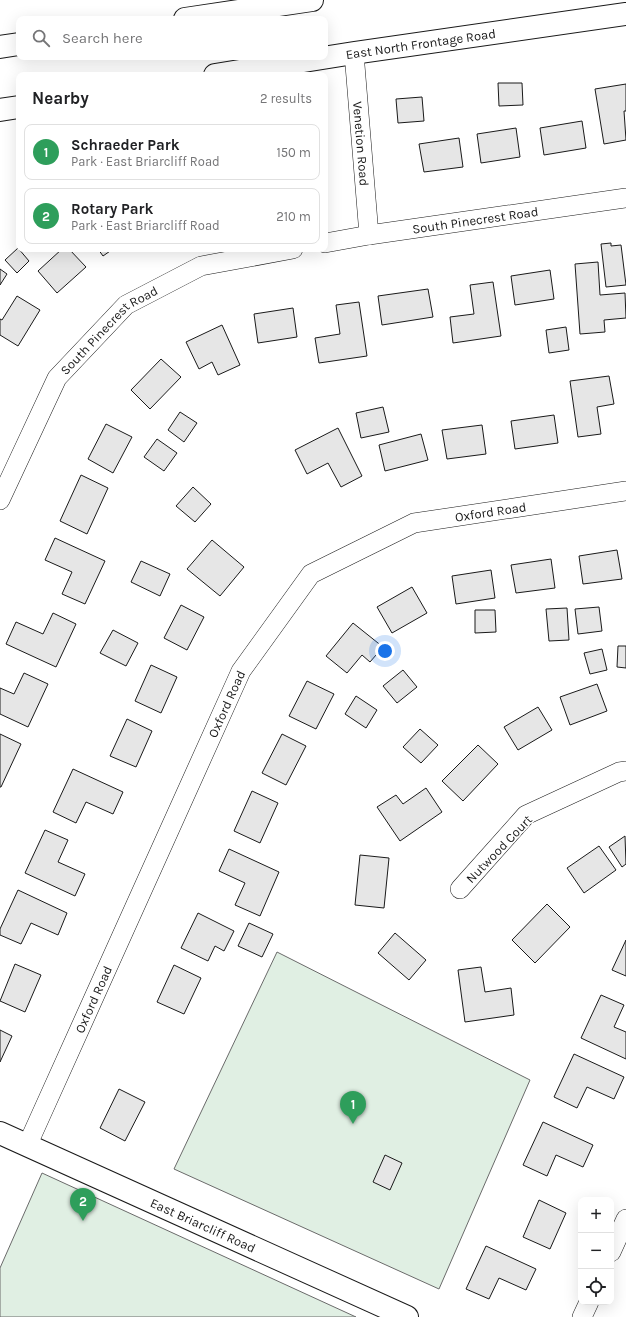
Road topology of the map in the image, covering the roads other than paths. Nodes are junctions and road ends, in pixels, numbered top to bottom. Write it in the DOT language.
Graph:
graph roads {
  1 [pos="312,0"];
  2 [pos="626,14"];
  3 [pos="205,16"];
  4 [pos="16,44"];
  5 [pos="0,47"];
  6 [pos="354,53"];
  7 [pos="328,57"];
  8 [pos="310,60"];
  9 [pos="234,72"];
  10 [pos="16,107"];
  11 [pos="0,110"];
  12 [pos="626,198"];
  13 [pos="369,235"];
  14 [pos="328,242"];
  15 [pos="277,252"];
  16 [pos="626,491"];
  17 [pos="0,500"];
  18 [pos="626,771"];
  19 [pos="460,889"];
  20 [pos="0,1134"];
  21 [pos="27,1146"];
  22 [pos="626,1219"];
  23 [pos="614,1245"];
  24 [pos="588,1305"];
  25 [pos="406,1317"];
  26 [pos="582,1317"];
  1 -- 3 [label="main road"];
  2 -- 6 [label="main road, East North Frontage Road"];
  4 -- 5 [label="main road"];
  6 -- 7 [label="main road, East North Frontage Road"];
  6 -- 13 [label="street, Venetion Road"];
  8 -- 9 [label="main road, East North Frontage Road"];
  10 -- 11 [label="main road"];
  12 -- 13 [label="street, South Pinecrest Road"];
  13 -- 14 [label="street, South Pinecrest Road"];
  15 -- 17 [label="street, South Pinecrest Road"];
  16 -- 21 [label="street, Oxford Road"];
  18 -- 19 [label="street, Nutwood Court"];
  20 -- 21 [label="main road, East Briarcliff Road"];
  21 -- 25 [label="main road, East Briarcliff Road"];
  22 -- 23 [label="street"];
  24 -- 26 [label="street"];
}
